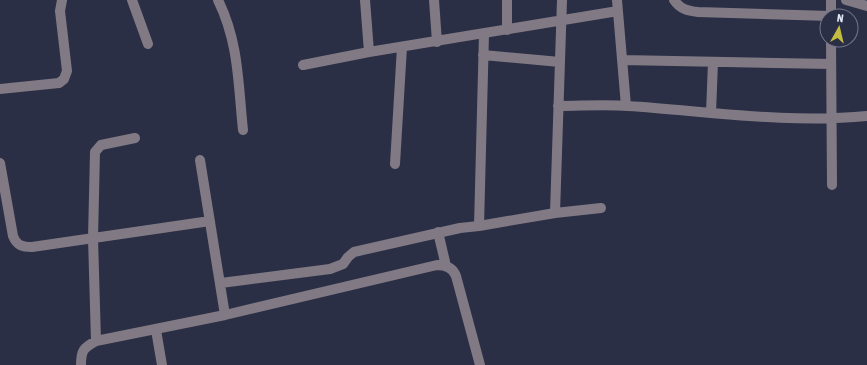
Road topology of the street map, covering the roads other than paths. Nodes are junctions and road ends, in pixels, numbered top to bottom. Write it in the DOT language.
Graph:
graph roads {
  1 [pos="62,0"];
  2 [pos="132,0"];
  3 [pos="218,0"];
  4 [pos="365,0"];
  5 [pos="434,0"];
  6 [pos="507,0"];
  7 [pos="562,0"];
  8 [pos="617,0"];
  9 [pos="674,0"];
  10 [pos="846,0"];
  11 [pos="867,6"];
  12 [pos="618,11"];
  13 [pos="819,16"];
  14 [pos="562,21"];
  15 [pos="507,30"];
  16 [pos="484,34"];
  17 [pos="437,42"];
  18 [pos="148,44"];
  19 [pos="402,47"];
  20 [pos="831,48"];
  21 [pos="370,52"];
  22 [pos="483,54"];
  23 [pos="622,60"];
  24 [pos="560,62"];
  25 [pos="713,62"];
  26 [pos="831,64"];
  27 [pos="303,65"];
  28 [pos="0,89"];
  29 [pos="558,106"];
  30 [pos="626,106"];
  31 [pos="711,113"];
  32 [pos="867,116"];
  33 [pos="831,118"];
  34 [pos="243,130"];
  35 [pos="135,138"];
  36 [pos="200,160"];
  37 [pos="0,163"];
  38 [pos="395,164"];
  39 [pos="832,185"];
  40 [pos="601,208"];
  41 [pos="555,213"];
  42 [pos="210,221"];
  43 [pos="479,226"];
  44 [pos="438,232"];
  45 [pos="93,238"];
  46 [pos="446,266"];
  47 [pos="221,283"];
  48 [pos="225,315"];
  49 [pos="156,330"];
  50 [pos="96,341"];
  51 [pos="81,365"];
  52 [pos="162,365"];
  53 [pos="480,365"];
  1 -- 28 [label="street"];
  2 -- 18 [label="street"];
  3 -- 34 [label="street"];
  4 -- 21 [label="street"];
  5 -- 17 [label="street"];
  6 -- 15 [label="street"];
  7 -- 14 [label="street"];
  8 -- 12 [label="street"];
  9 -- 13 [label="street"];
  10 -- 11 [label="street"];
  12 -- 14 [label="street"];
  12 -- 23 [label="street"];
  14 -- 15 [label="street"];
  14 -- 24 [label="street"];
  15 -- 16 [label="street"];
  16 -- 17 [label="street"];
  16 -- 22 [label="street"];
  17 -- 19 [label="street"];
  19 -- 21 [label="street"];
  19 -- 38 [label="street"];
  20 -- 26 [label="street"];
  21 -- 27 [label="street"];
  22 -- 24 [label="street"];
  22 -- 43 [label="street"];
  23 -- 25 [label="street"];
  23 -- 30 [label="street"];
  24 -- 29 [label="street"];
  25 -- 26 [label="street"];
  25 -- 31 [label="street"];
  26 -- 33 [label="street"];
  29 -- 30 [label="street"];
  29 -- 41 [label="street"];
  30 -- 31 [label="street"];
  31 -- 33 [label="street"];
  32 -- 33 [label="street"];
  33 -- 39 [label="street"];
  35 -- 45 [label="street"];
  36 -- 42 [label="street"];
  37 -- 45 [label="street"];
  40 -- 41 [label="street"];
  41 -- 43 [label="street"];
  42 -- 45 [label="street"];
  42 -- 47 [label="street"];
  43 -- 44 [label="street"];
  44 -- 46 [label="street"];
  44 -- 47 [label="street"];
  45 -- 50 [label="street"];
  46 -- 48 [label="street"];
  46 -- 53 [label="street"];
  47 -- 48 [label="street"];
  48 -- 49 [label="street"];
  49 -- 50 [label="street"];
  49 -- 52 [label="street"];
  50 -- 51 [label="street"];
}
